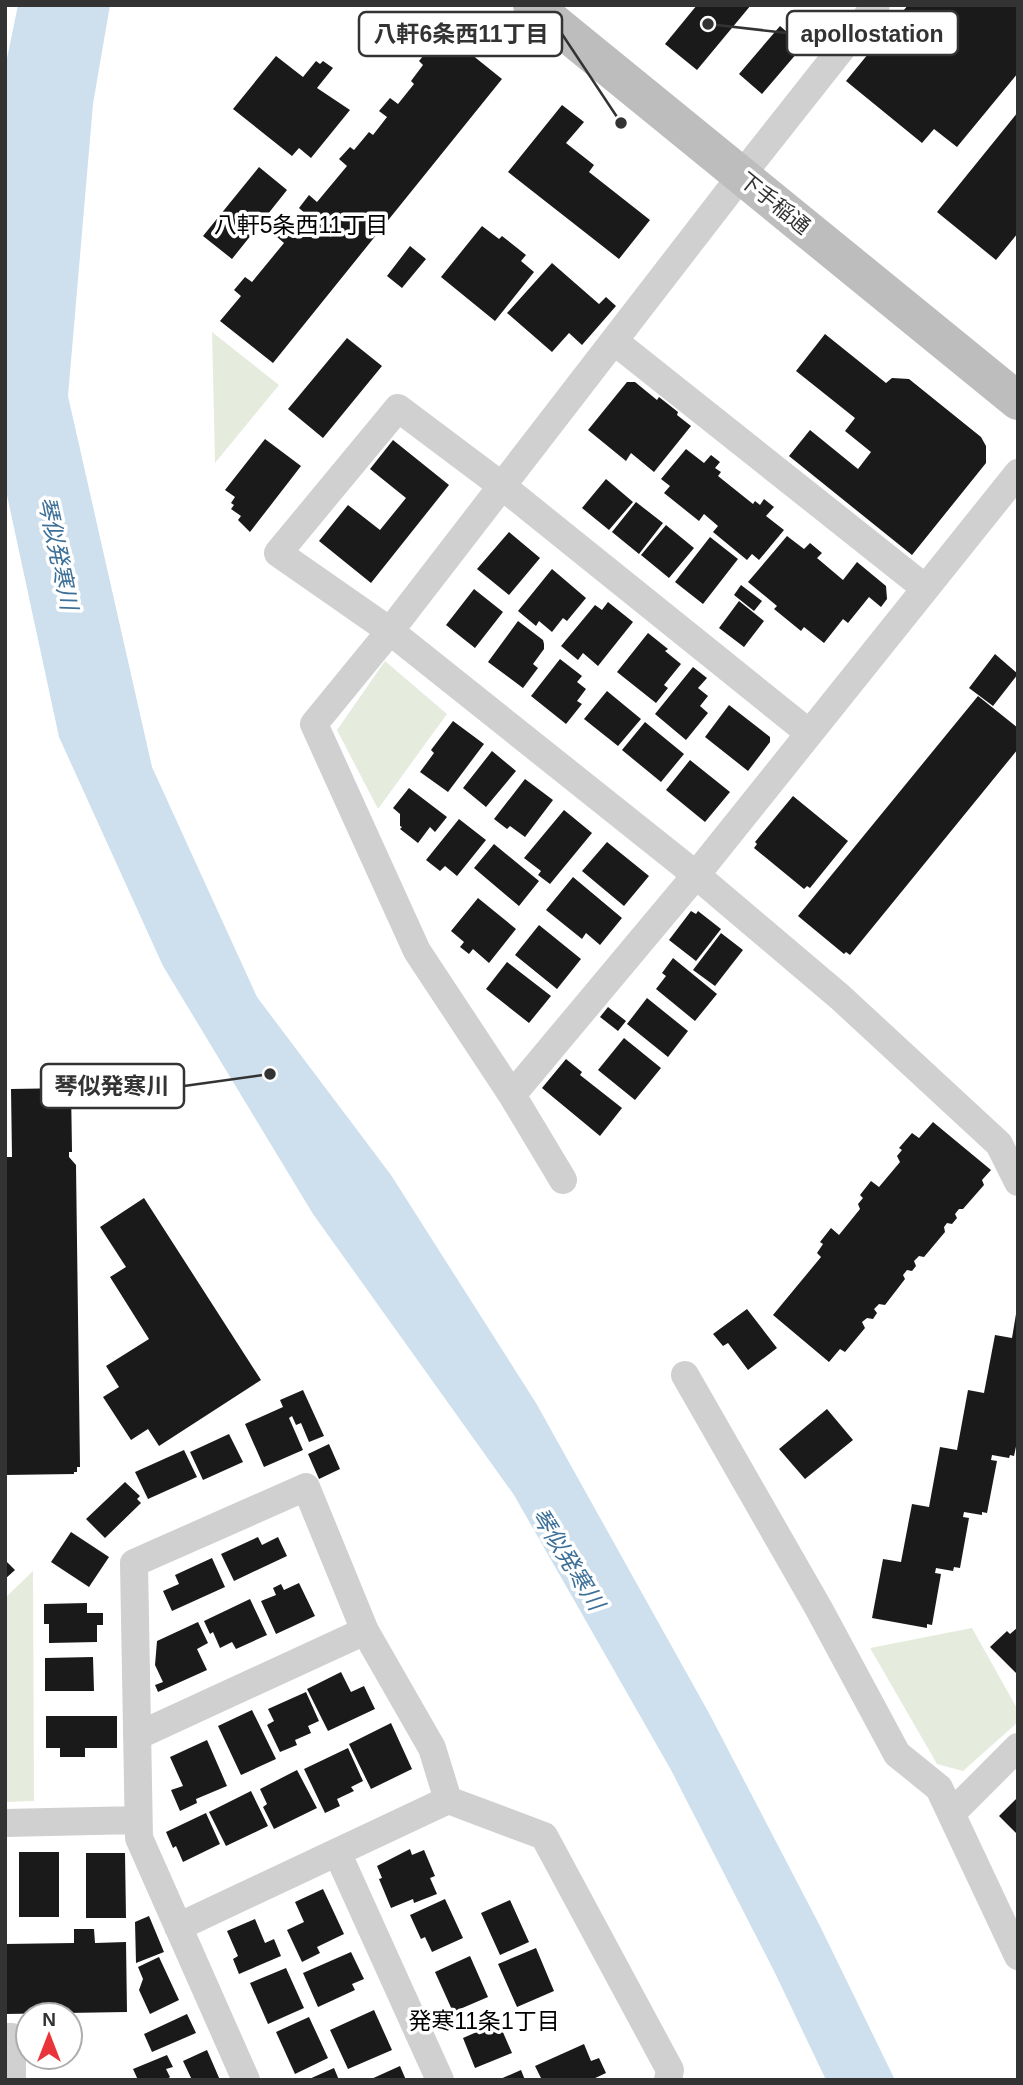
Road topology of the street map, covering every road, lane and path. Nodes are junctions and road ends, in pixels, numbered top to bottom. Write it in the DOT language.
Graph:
graph roads {
  1 [pos="532,5"];
  2 [pos="876,5"];
  3 [pos="741,176"];
  4 [pos="614,341"];
  5 [pos="1018,401"];
  6 [pos="1018,473"];
  7 [pos="502,486"];
  8 [pos="925,588"];
  9 [pos="390,631"];
  10 [pos="809,733"];
  11 [pos="696,875"];
  12 [pos="512,1095"];
  13 [pos="563,1180"];
  14 [pos="1018,1182"];
  15 [pos="685,1375"];
  16 [pos="365,1631"];
  17 [pos="137,1736"];
  18 [pos="1018,1747"];
  19 [pos="448,1800"];
  20 [pos="952,1813"];
  21 [pos="138,1820"];
  22 [pos="5,1823"];
  23 [pos="337,1852"];
  24 [pos="178,1927"];
  25 [pos="1018,1956"];
  26 [pos="5,2037"];
  27 [pos="12,2080"];
  28 [pos="246,2080"];
  29 [pos="440,2080"];
  30 [pos="667,2080"];
  1 -- 3 [label="main road, 下手稲通"];
  2 -- 3 [label="street"];
  3 -- 4 [label="street"];
  3 -- 5 [label="main road, 下手稲通"];
  4 -- 7 [label="street"];
  4 -- 8 [label="street"];
  6 -- 8 [label="street"];
  7 -- 9 [label="street"];
  7 -- 9 [label="street"];
  7 -- 10 [label="street"];
  8 -- 10 [label="street"];
  9 -- 11 [label="street"];
  9 -- 12 [label="street"];
  10 -- 11 [label="street"];
  11 -- 12 [label="street"];
  11 -- 14 [label="street"];
  12 -- 13 [label="street"];
  15 -- 20 [label="street"];
  16 -- 17 [label="street"];
  16 -- 17 [label="street"];
  16 -- 19 [label="street"];
  17 -- 21 [label="street"];
  18 -- 20 [label="street"];
  19 -- 23 [label="street"];
  19 -- 30 [label="street"];
  20 -- 25 [label="street"];
  21 -- 22 [label="street"];
  21 -- 24 [label="street"];
  23 -- 24 [label="street"];
  23 -- 29 [label="street"];
  24 -- 28 [label="street"];
  26 -- 27 [label="street"];
}
